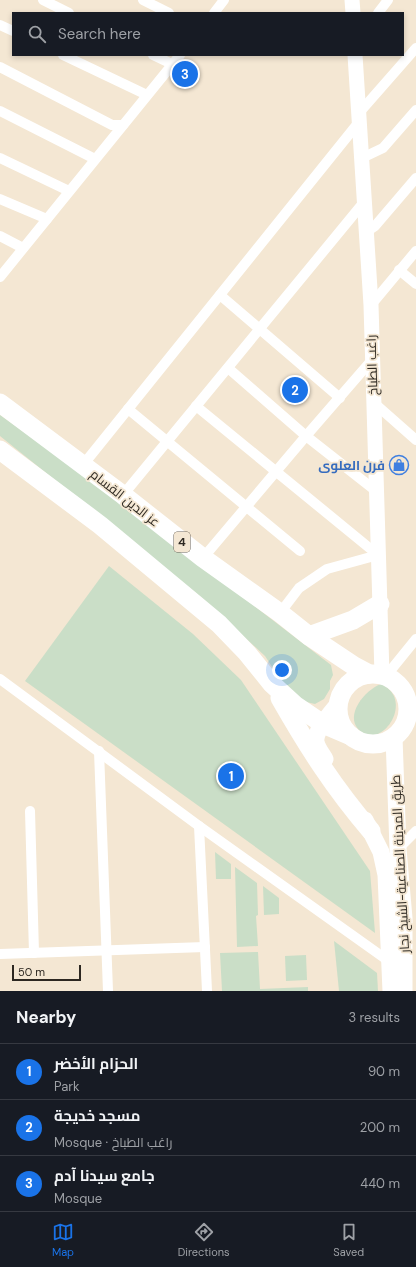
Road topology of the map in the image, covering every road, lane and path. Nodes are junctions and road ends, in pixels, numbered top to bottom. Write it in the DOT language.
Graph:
graph roads {
  1 [pos="43,0"];
  2 [pos="224,0"];
  3 [pos="352,0"];
  4 [pos="388,0"];
  5 [pos="146,1"];
  6 [pos="67,12"];
  7 [pos="167,12"];
  8 [pos="215,12"];
  9 [pos="353,12"];
  10 [pos="379,12"];
  11 [pos="0,25"];
  12 [pos="12,31"];
  13 [pos="416,48"];
  14 [pos="65,56"];
  15 [pos="155,56"];
  16 [pos="179,56"];
  17 [pos="355,56"];
  18 [pos="172,64"];
  19 [pos="0,67"];
  20 [pos="147,95"];
  21 [pos="416,110"];
  22 [pos="0,111"];
  23 [pos="359,117"];
  24 [pos="123,125"];
  25 [pos="0,158"];
  26 [pos="362,158"];
  27 [pos="95,160"];
  28 [pos="416,178"];
  29 [pos="70,191"];
  30 [pos="0,199"];
  31 [pos="364,202"];
  32 [pos="47,219"];
  33 [pos="366,232"];
  34 [pos="0,236"];
  35 [pos="23,248"];
  36 [pos="416,251"];
  37 [pos="399,270"];
  38 [pos="0,277"];
  39 [pos="416,284"];
  40 [pos="220,294"];
  41 [pos="370,305"];
  42 [pos="260,328"];
  43 [pos="371,361"];
  44 [pos="228,368"];
  45 [pos="340,398"];
  46 [pos="374,402"];
  47 [pos="0,403"];
  48 [pos="196,406"];
  49 [pos="128,409"];
  50 [pos="306,436"];
  51 [pos="416,440"];
  52 [pos="167,441"];
  53 [pos="1,454"];
  54 [pos="83,465"];
  55 [pos="276,471"];
  56 [pos="376,491"];
  57 [pos="123,495"];
  58 [pos="246,506"];
  59 [pos="300,551"];
  60 [pos="378,555"];
  61 [pos="203,558"];
  62 [pos="380,604"];
  63 [pos="280,613"];
  64 [pos="309,636"];
  65 [pos="416,639"];
  66 [pos="379,675"];
  67 [pos="0,679"];
  68 [pos="272,684"];
  69 [pos="411,700"];
  70 [pos="338,704"];
  71 [pos="323,724"];
  72 [pos="405,729"];
  73 [pos="351,736"];
  74 [pos="99,751"];
  75 [pos="30,811"];
  76 [pos="199,826"];
  77 [pos="371,831"];
  78 [pos="416,831"];
  79 [pos="398,849"];
  80 [pos="205,947"];
  81 [pos="106,950"];
  82 [pos="34,953"];
  83 [pos="0,954"];
  84 [pos="390,962"];
  85 [pos="108,991"];
  86 [pos="207,991"];
  87 [pos="391,991"];
  88 [pos="404,991"];
  1 -- 6 [label="street"];
  2 -- 8 [label="street"];
  3 -- 9 [label="main road"];
  4 -- 10 [label="street"];
  5 -- 7 [label="street"];
  11 -- 12 [label="street"];
  13 -- 23 [label="street"];
  14 -- 20 [label="street"];
  15 -- 18 [label="street"];
  16 -- 18 [label="street"];
  17 -- 23 [label="main road, راغب الطباخ"];
  18 -- 20 [label="street"];
  19 -- 24 [label="street"];
  20 -- 24 [label="street"];
  21 -- 26 [label="street"];
  22 -- 27 [label="street"];
  23 -- 26 [label="main road, راغب الطباخ"];
  23 -- 40 [label="street"];
  24 -- 27 [label="street"];
  25 -- 29 [label="street"];
  26 -- 31 [label="main road, راغب الطباخ"];
  27 -- 29 [label="street"];
  28 -- 33 [label="street"];
  29 -- 32 [label="street"];
  30 -- 32 [label="street"];
  31 -- 33 [label="main road, راغب الطباخ"];
  31 -- 42 [label="street"];
  32 -- 35 [label="street"];
  33 -- 41 [label="main road, راغب الطباخ"];
  34 -- 35 [label="street"];
  35 -- 38 [label="street"];
  36 -- 37 [label="street"];
  37 -- 39 [label="street"];
  37 -- 41 [label="street"];
  40 -- 42 [label="street"];
  40 -- 49 [label="street"];
  41 -- 43 [label="main road, راغب الطباخ"];
  42 -- 44 [label="street"];
  42 -- 45 [label="street"];
  43 -- 45 [label="street"];
  43 -- 46 [label="main road, راغب الطباخ"];
  44 -- 48 [label="street"];
  44 -- 50 [label="street"];
  45 -- 50 [label="street"];
  46 -- 51 [label="street"];
  46 -- 56 [label="main road, راغب الطباخ"];
  47 -- 54 [label="highway, عز الدين القسام / 4"];
  48 -- 52 [label="street"];
  48 -- 55 [label="street"];
  49 -- 52 [label="street"];
  49 -- 54 [label="street"];
  50 -- 55 [label="street"];
  50 -- 56 [label="street"];
  52 -- 57 [label="street"];
  52 -- 58 [label="street"];
  53 -- 68 [label="highway"];
  54 -- 57 [label="highway, عز الدين القسام / 4"];
  55 -- 58 [label="street"];
  55 -- 60 [label="street"];
  56 -- 60 [label="main road, راغب الطباخ"];
  57 -- 61 [label="highway, عز الدين القسام / 4"];
  58 -- 59 [label="street"];
  58 -- 61 [label="street"];
  60 -- 62 [label="main road, راغب الطباخ"];
  60 -- 63 [label="street"];
  61 -- 63 [label="highway, عز الدين القسام / 4"];
  62 -- 64 [label="highway"];
  62 -- 66 [label="main road, راغب الطباخ"];
  63 -- 64 [label="highway, عز الدين القسام / 4"];
  64 -- 66 [label="highway, عز الدين القسام / 4"];
  65 -- 66 [label="street"];
  66 -- 69 [label="highway"];
  66 -- 70 [label="highway"];
  67 -- 74 [label="street"];
  68 -- 71 [label="highway"];
  68 -- 77 [label="highway"];
  69 -- 72 [label="highway"];
  70 -- 71 [label="main road"];
  70 -- 73 [label="highway"];
  71 -- 73 [label="highway"];
  71 -- 77 [label="main road"];
  72 -- 73 [label="highway"];
  72 -- 79 [label="main road, طريق المدينة الصناعية-الشيخ نجار"];
  74 -- 76 [label="street"];
  74 -- 81 [label="street"];
  75 -- 82 [label="street"];
  76 -- 80 [label="street"];
  76 -- 84 [label="street"];
  77 -- 84 [label="main road"];
  78 -- 79 [label="street"];
  79 -- 88 [label="main road, طريق المدينة الصناعية-الشيخ نجار"];
  80 -- 81 [label="street"];
  80 -- 86 [label="street"];
  81 -- 82 [label="street"];
  81 -- 85 [label="street"];
  82 -- 83 [label="street"];
  84 -- 87 [label="main road"];
}
